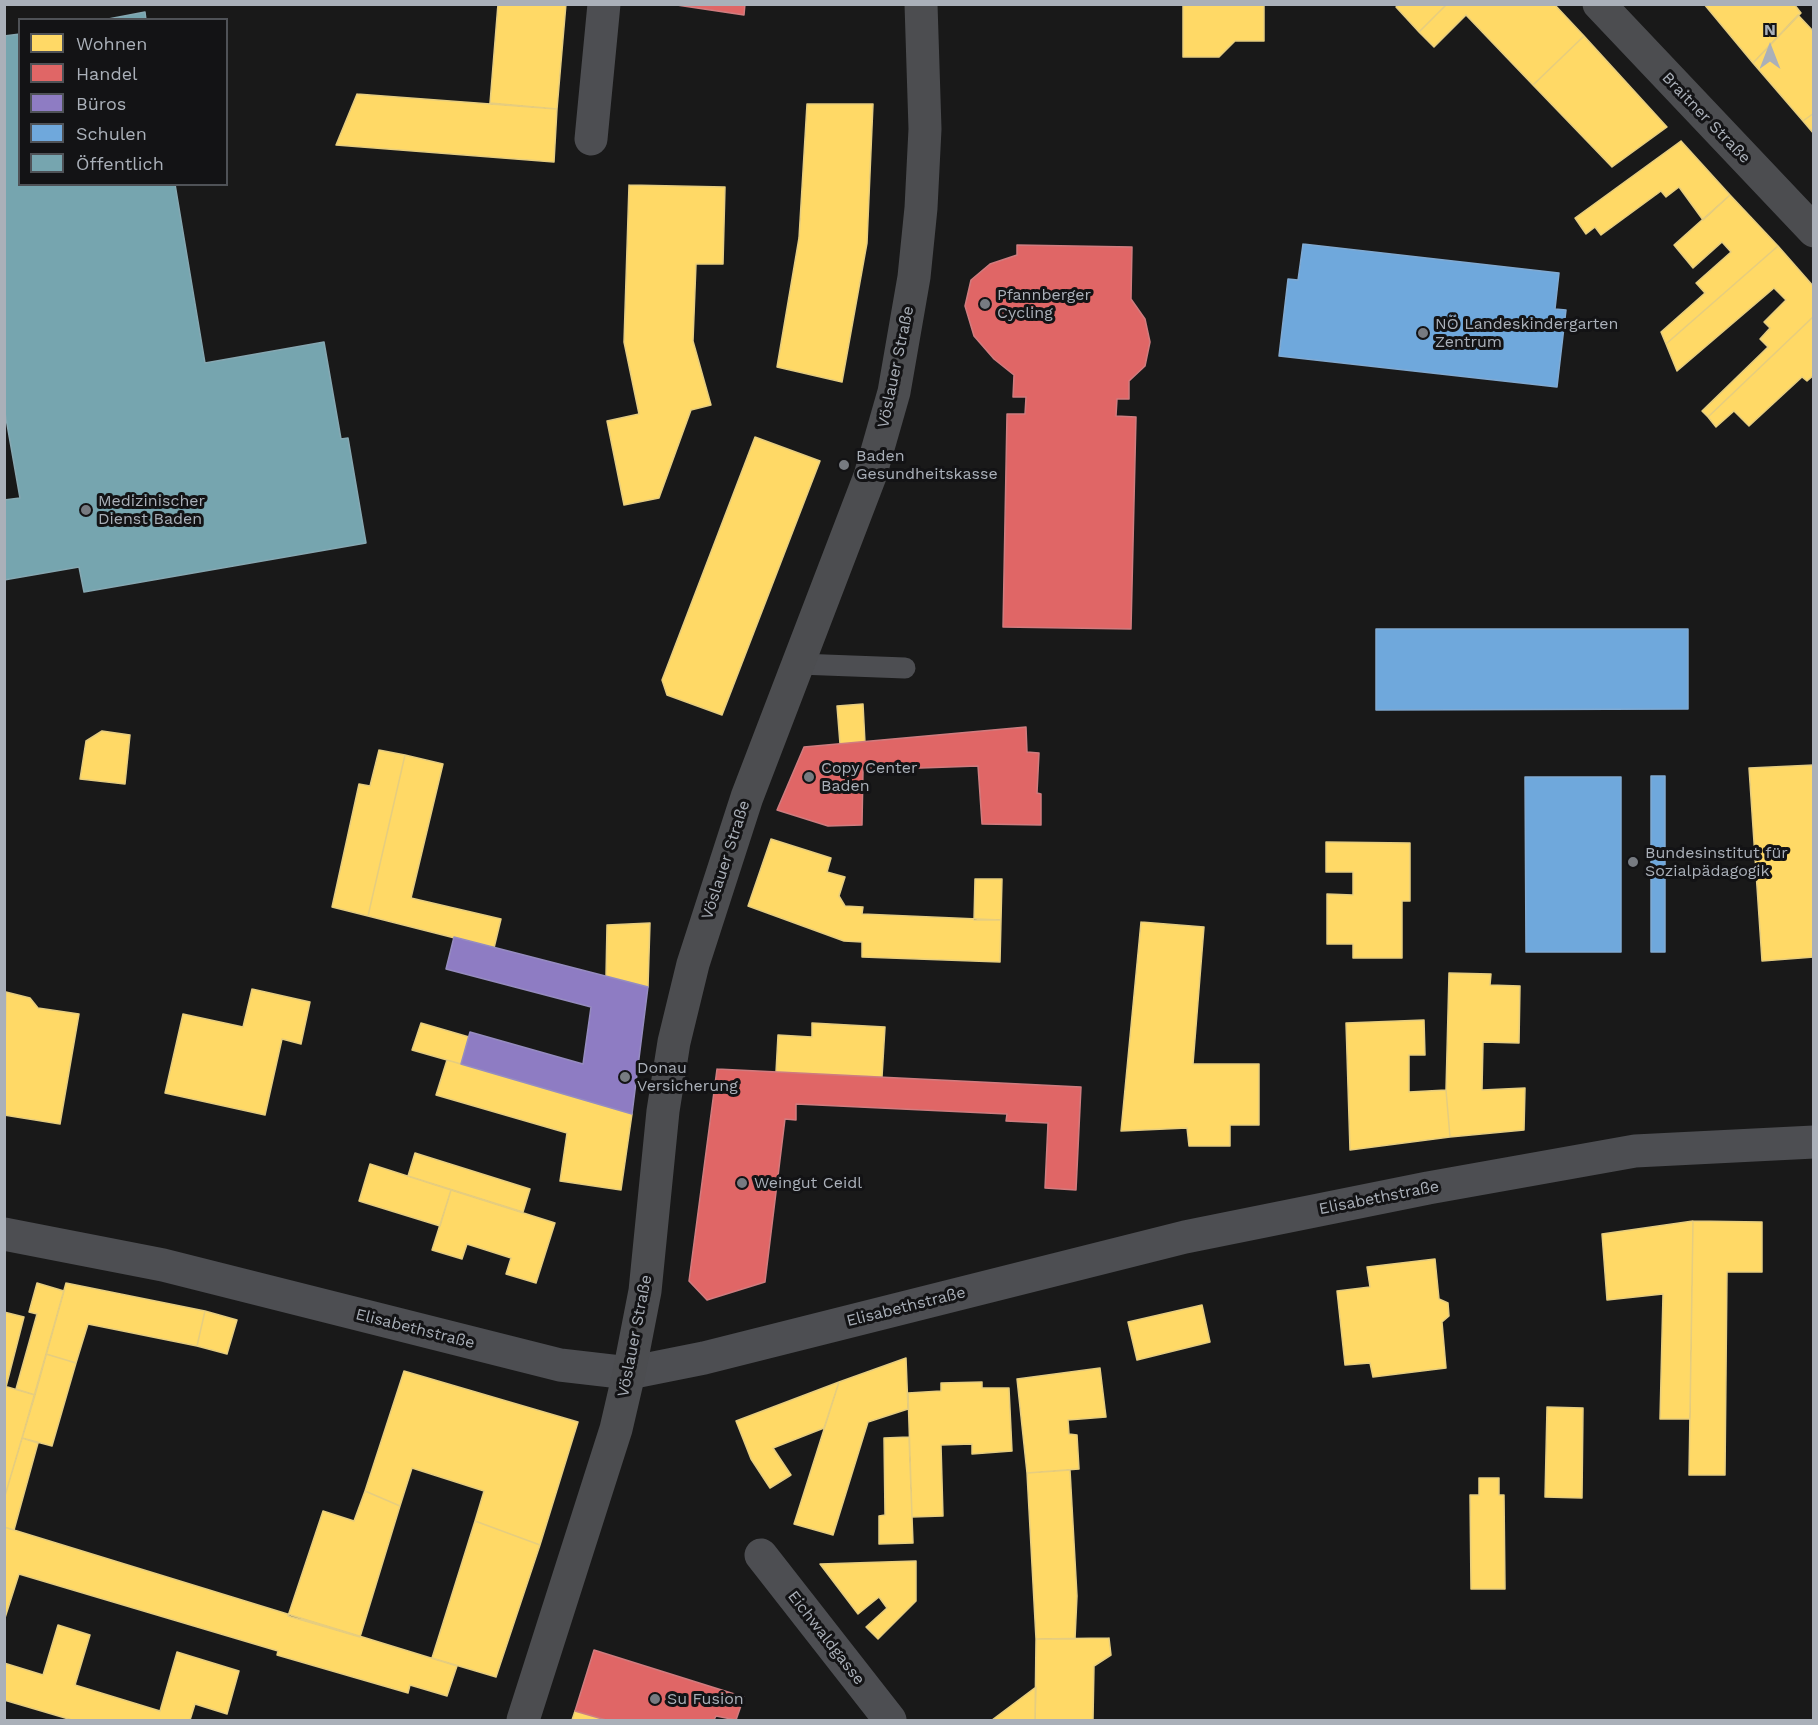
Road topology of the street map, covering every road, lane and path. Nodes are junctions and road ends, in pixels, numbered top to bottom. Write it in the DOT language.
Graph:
graph roads {
  1 [pos="604,4"];
  2 [pos="921,4"];
  3 [pos="1599,4"];
  4 [pos="591,139"];
  5 [pos="1814,231"];
  6 [pos="799,664"];
  7 [pos="905,668"];
  8 [pos="1814,1142"];
  9 [pos="4,1234"];
  10 [pos="629,1373"];
  11 [pos="761,1555"];
  12 [pos="523,1720"];
  13 [pos="890,1720"];
  1 -- 4 [label="street"];
  2 -- 6 [label="street, Vöslauer Straße"];
  3 -- 5 [label="street, Braitner Straße"];
  6 -- 7 [label="lane"];
  6 -- 10 [label="street, Vöslauer Straße"];
  8 -- 10 [label="street, Elisabethstraße"];
  9 -- 10 [label="street, Elisabethstraße"];
  10 -- 12 [label="street, Vöslauer Straße"];
  11 -- 13 [label="street, Eichwaldgasse"];
}
